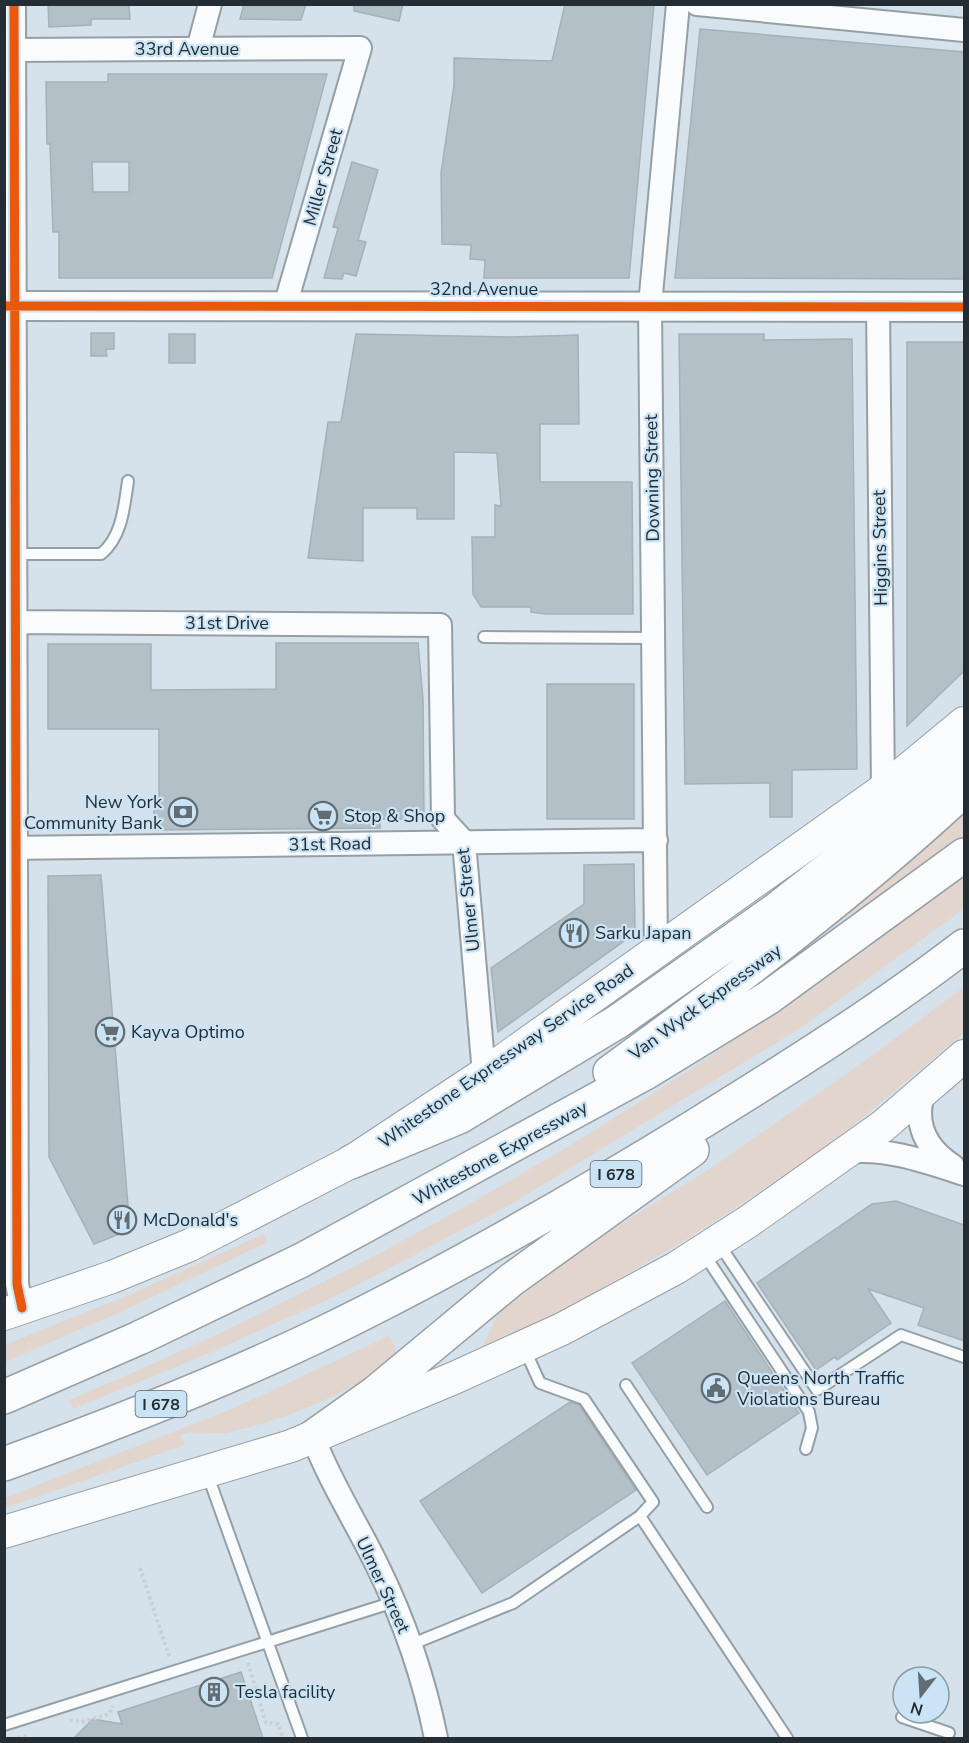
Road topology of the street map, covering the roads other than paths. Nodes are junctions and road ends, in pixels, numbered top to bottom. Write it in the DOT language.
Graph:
graph roads {
  1 [pos="14,4"];
  2 [pos="210,4"];
  3 [pos="678,4"];
  4 [pos="698,4"];
  5 [pos="964,30"];
  6 [pos="360,48"];
  7 [pos="198,49"];
  8 [pos="14,50"];
  9 [pos="650,305"];
  10 [pos="9,306"];
  11 [pos="285,306"];
  12 [pos="878,306"];
  13 [pos="964,307"];
  14 [pos="128,482"];
  15 [pos="15,554"];
  16 [pos="15,622"];
  17 [pos="440,625"];
  18 [pos="484,637"];
  19 [pos="654,638"];
  20 [pos="964,723"];
  21 [pos="964,757"];
  22 [pos="883,790"];
  23 [pos="964,790"];
  24 [pos="656,840"];
  25 [pos="464,842"];
  26 [pos="10,848"];
  27 [pos="964,855"];
  28 [pos="831,887"];
  29 [pos="964,946"];
  30 [pos="656,952"];
  31 [pos="904,992"];
  32 [pos="964,1056"];
  33 [pos="484,1074"];
  34 [pos="924,1091"];
  35 [pos="847,1152"];
  36 [pos="351,1162"];
  37 [pos="964,1173"];
  38 [pos="429,1193"];
  39 [pos="710,1247"];
  40 [pos="10,1317"];
  41 [pos="524,1347"];
  42 [pos="964,1357"];
  43 [pos="626,1385"];
  44 [pos="4,1397"];
  45 [pos="313,1437"];
  46 [pos="806,1449"];
  47 [pos="4,1464"];
  48 [pos="207,1473"];
  49 [pos="707,1507"];
  50 [pos="4,1514"];
  51 [pos="640,1516"];
  52 [pos="4,1532"];
  53 [pos="394,1602"];
  54 [pos="268,1642"];
  55 [pos="410,1645"];
  56 [pos="4,1725"];
  57 [pos="926,1725"];
  58 [pos="949,1733"];
  59 [pos="302,1738"];
  60 [pos="436,1738"];
  61 [pos="787,1738"];
  1 -- 8 [label="street"];
  2 -- 7 [label="street"];
  3 -- 9 [label="street, Downing Street"];
  4 -- 5 [label="street"];
  6 -- 7 [label="street, 33rd Avenue"];
  6 -- 11 [label="street, Miller Street"];
  7 -- 8 [label="street, 33rd Avenue"];
  8 -- 10 [label="street"];
  9 -- 11 [label="street, 32nd Avenue"];
  9 -- 12 [label="street, 32nd Avenue"];
  9 -- 19 [label="street, Downing Street"];
  10 -- 11 [label="street, 32nd Avenue"];
  10 -- 15 [label="street"];
  12 -- 13 [label="street, 32nd Avenue"];
  12 -- 22 [label="street, Higgins Street"];
  14 -- 15 [label="lane"];
  15 -- 16 [label="street"];
  16 -- 17 [label="street, 31st Drive"];
  16 -- 26 [label="street"];
  17 -- 25 [label="street, Ulmer Street"];
  18 -- 19 [label="lane"];
  19 -- 24 [label="street, Downing Street"];
  20 -- 22 [label="main road, Whitestone Expressway Service Road"];
  21 -- 28 [label="highway"];
  22 -- 30 [label="main road, Whitestone Expressway Service Road"];
  23 -- 28 [label="highway, Van Wyck Expressway"];
  24 -- 25 [label="street, 31st Road"];
  24 -- 30 [label="street, Downing Street"];
  25 -- 26 [label="street, 31st Road"];
  25 -- 33 [label="street, Ulmer Street"];
  26 -- 40 [label="street"];
  27 -- 38 [label="highway, Whitestone Expressway"];
  28 -- 36 [label="highway"];
  28 -- 38 [label="highway, Van Wyck Expressway"];
  29 -- 31 [label="highway, I 678"];
  30 -- 33 [label="main road, Whitestone Expressway Service Road"];
  31 -- 45 [label="highway"];
  31 -- 47 [label="highway, I 678"];
  32 -- 34 [label="main road"];
  33 -- 36 [label="main road, Whitestone Expressway Service Road"];
  34 -- 35 [label="main road"];
  34 -- 37 [label="street"];
  35 -- 37 [label="street"];
  35 -- 39 [label="main road"];
  36 -- 40 [label="main road, Whitestone Expressway Service Road"];
  38 -- 44 [label="highway, Whitestone Expressway"];
  39 -- 41 [label="main road"];
  39 -- 42 [label="lane"];
  39 -- 46 [label="lane"];
  41 -- 45 [label="main road"];
  41 -- 51 [label="lane"];
  43 -- 49 [label="lane"];
  45 -- 48 [label="main road"];
  45 -- 50 [label="main road"];
  45 -- 53 [label="street, Ulmer Street"];
  48 -- 52 [label="main road"];
  48 -- 54 [label="lane"];
  51 -- 55 [label="lane"];
  51 -- 61 [label="lane"];
  53 -- 54 [label="lane"];
  53 -- 55 [label="street, Ulmer Street"];
  54 -- 56 [label="lane"];
  54 -- 59 [label="lane"];
  55 -- 60 [label="street, Ulmer Street"];
  57 -- 58 [label="lane"];
}
